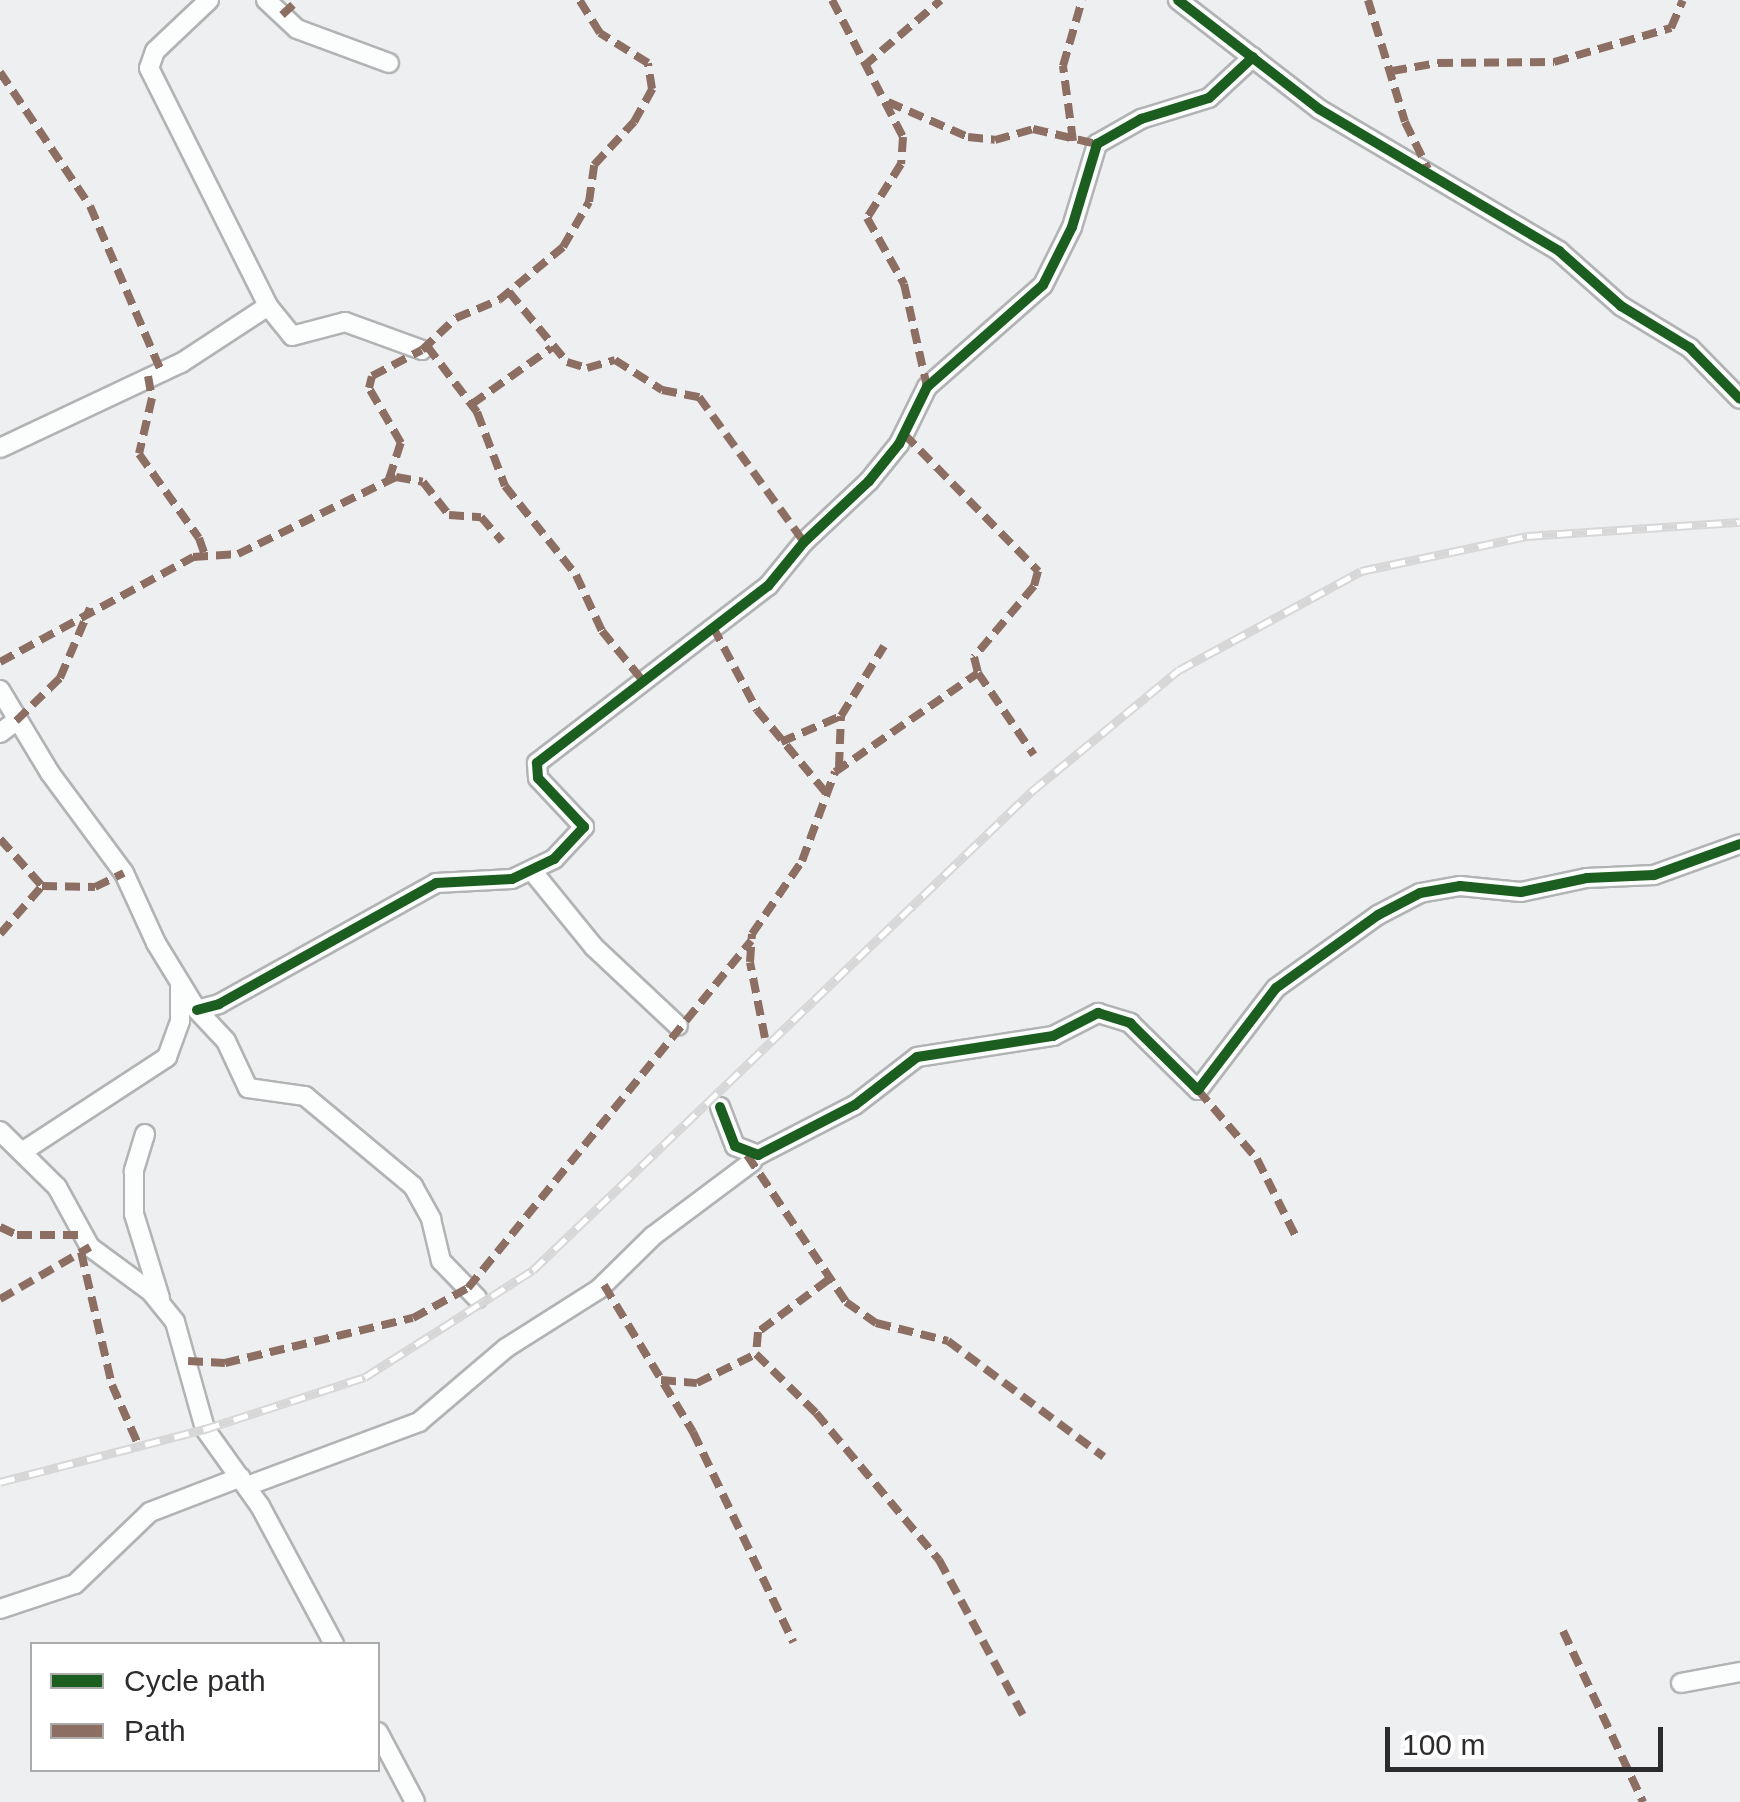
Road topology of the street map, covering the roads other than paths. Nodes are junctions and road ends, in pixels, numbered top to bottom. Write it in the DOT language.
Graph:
graph roads {
  1 [pos="209,0"];
  2 [pos="266,0"];
  3 [pos="1178,0"];
  4 [pos="1253,57"];
  5 [pos="390,62"];
  6 [pos="268,306"];
  7 [pos="422,350"];
  8 [pos="1740,399"];
  9 [pos="0,448"];
  10 [pos="0,690"];
  11 [pos="16,720"];
  12 [pos="0,733"];
  13 [pos="1740,844"];
  14 [pos="533,872"];
  15 [pos="180,983"];
  16 [pos="198,1010"];
  17 [pos="678,1026"];
  18 [pos="720,1107"];
  19 [pos="0,1131"];
  20 [pos="145,1134"];
  21 [pos="24,1150"];
  22 [pos="752,1162"];
  23 [pos="477,1298"];
  24 [pos="163,1305"];
  25 [pos="244,1481"];
  26 [pos="0,1610"];
  27 [pos="333,1642"];
  28 [pos="1740,1672"];
  29 [pos="1682,1684"];
  30 [pos="380,1736"];
  31 [pos="414,1802"];
  1 -- 6 [label="street"];
  2 -- 5 [label="street"];
  3 -- 4 [label="street"];
  4 -- 8 [label="street"];
  4 -- 14 [label="street"];
  6 -- 7 [label="street"];
  6 -- 9 [label="street"];
  10 -- 11 [label="street"];
  11 -- 12 [label="street"];
  11 -- 15 [label="street"];
  13 -- 18 [label="street"];
  14 -- 16 [label="street"];
  14 -- 17 [label="street"];
  15 -- 16 [label="street"];
  15 -- 21 [label="street"];
  16 -- 23 [label="street"];
  19 -- 21 [label="street"];
  20 -- 24 [label="street"];
  21 -- 24 [label="street"];
  22 -- 25 [label="street"];
  24 -- 25 [label="street"];
  25 -- 26 [label="street"];
  25 -- 27 [label="street"];
  28 -- 29 [label="street"];
  30 -- 31 [label="street"];
}
